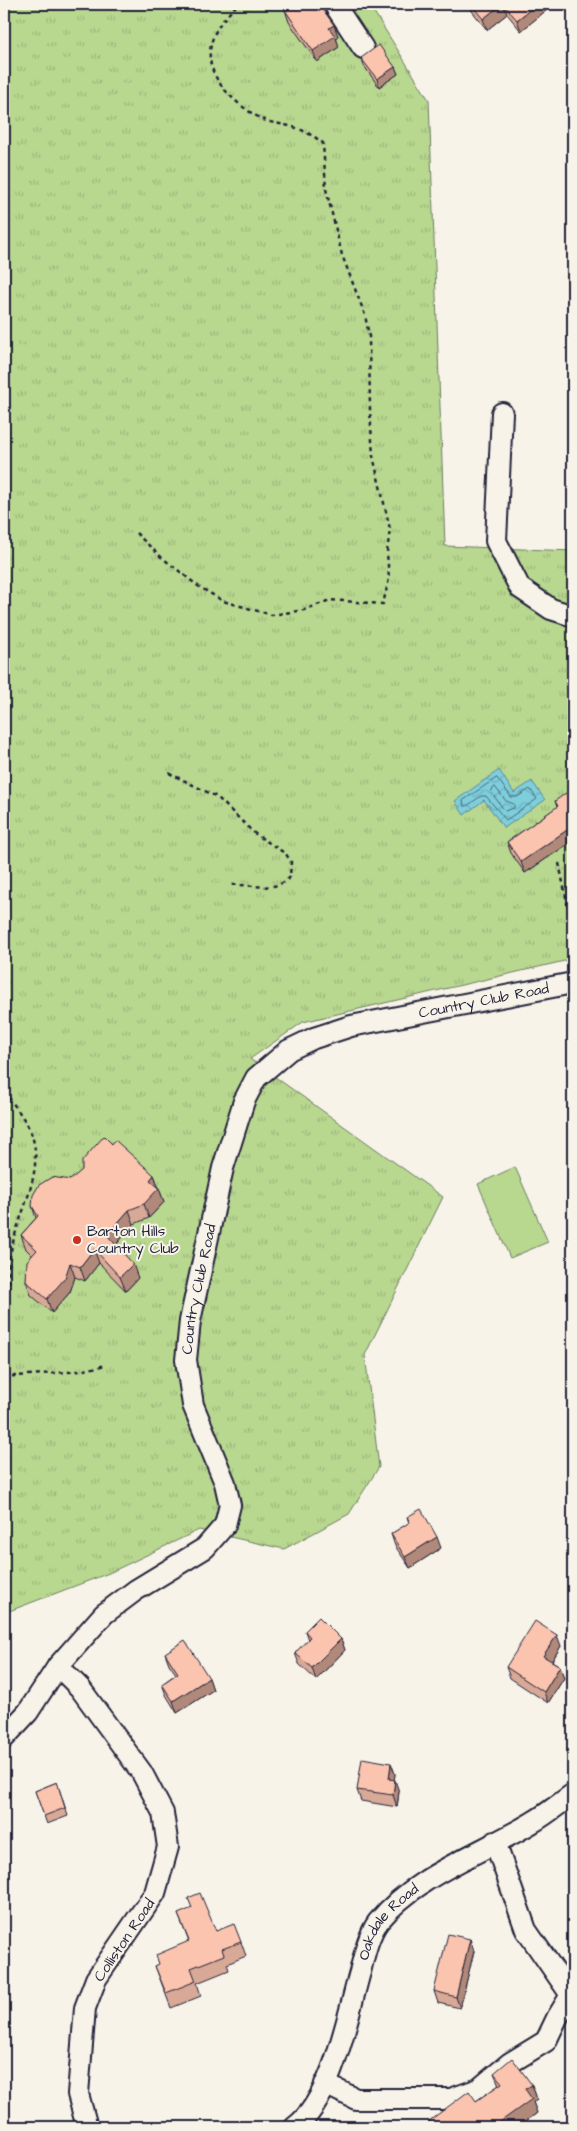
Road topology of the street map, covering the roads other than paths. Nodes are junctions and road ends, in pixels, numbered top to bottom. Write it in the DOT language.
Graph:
graph roads {
  1 [pos="334,4"];
  2 [pos="362,48"];
  3 [pos="502,413"];
  4 [pos="573,616"];
  5 [pos="573,983"];
  6 [pos="58,1666"];
  7 [pos="4,1738"];
  8 [pos="573,1794"];
  9 [pos="495,1842"];
  10 [pos="325,2084"];
  11 [pos="303,2124"];
  12 [pos="87,2127"];
  1 -- 2 [label="street"];
  3 -- 4 [label="street"];
  5 -- 6 [label="street, Country Club Road"];
  6 -- 7 [label="street, Country Club Road"];
  6 -- 12 [label="street, Colliston Road"];
  8 -- 9 [label="street, Oakdale Road"];
  9 -- 10 [label="street, Oakdale Road"];
  9 -- 10 [label="street"];
  10 -- 11 [label="street, Oakdale Road"];
}
